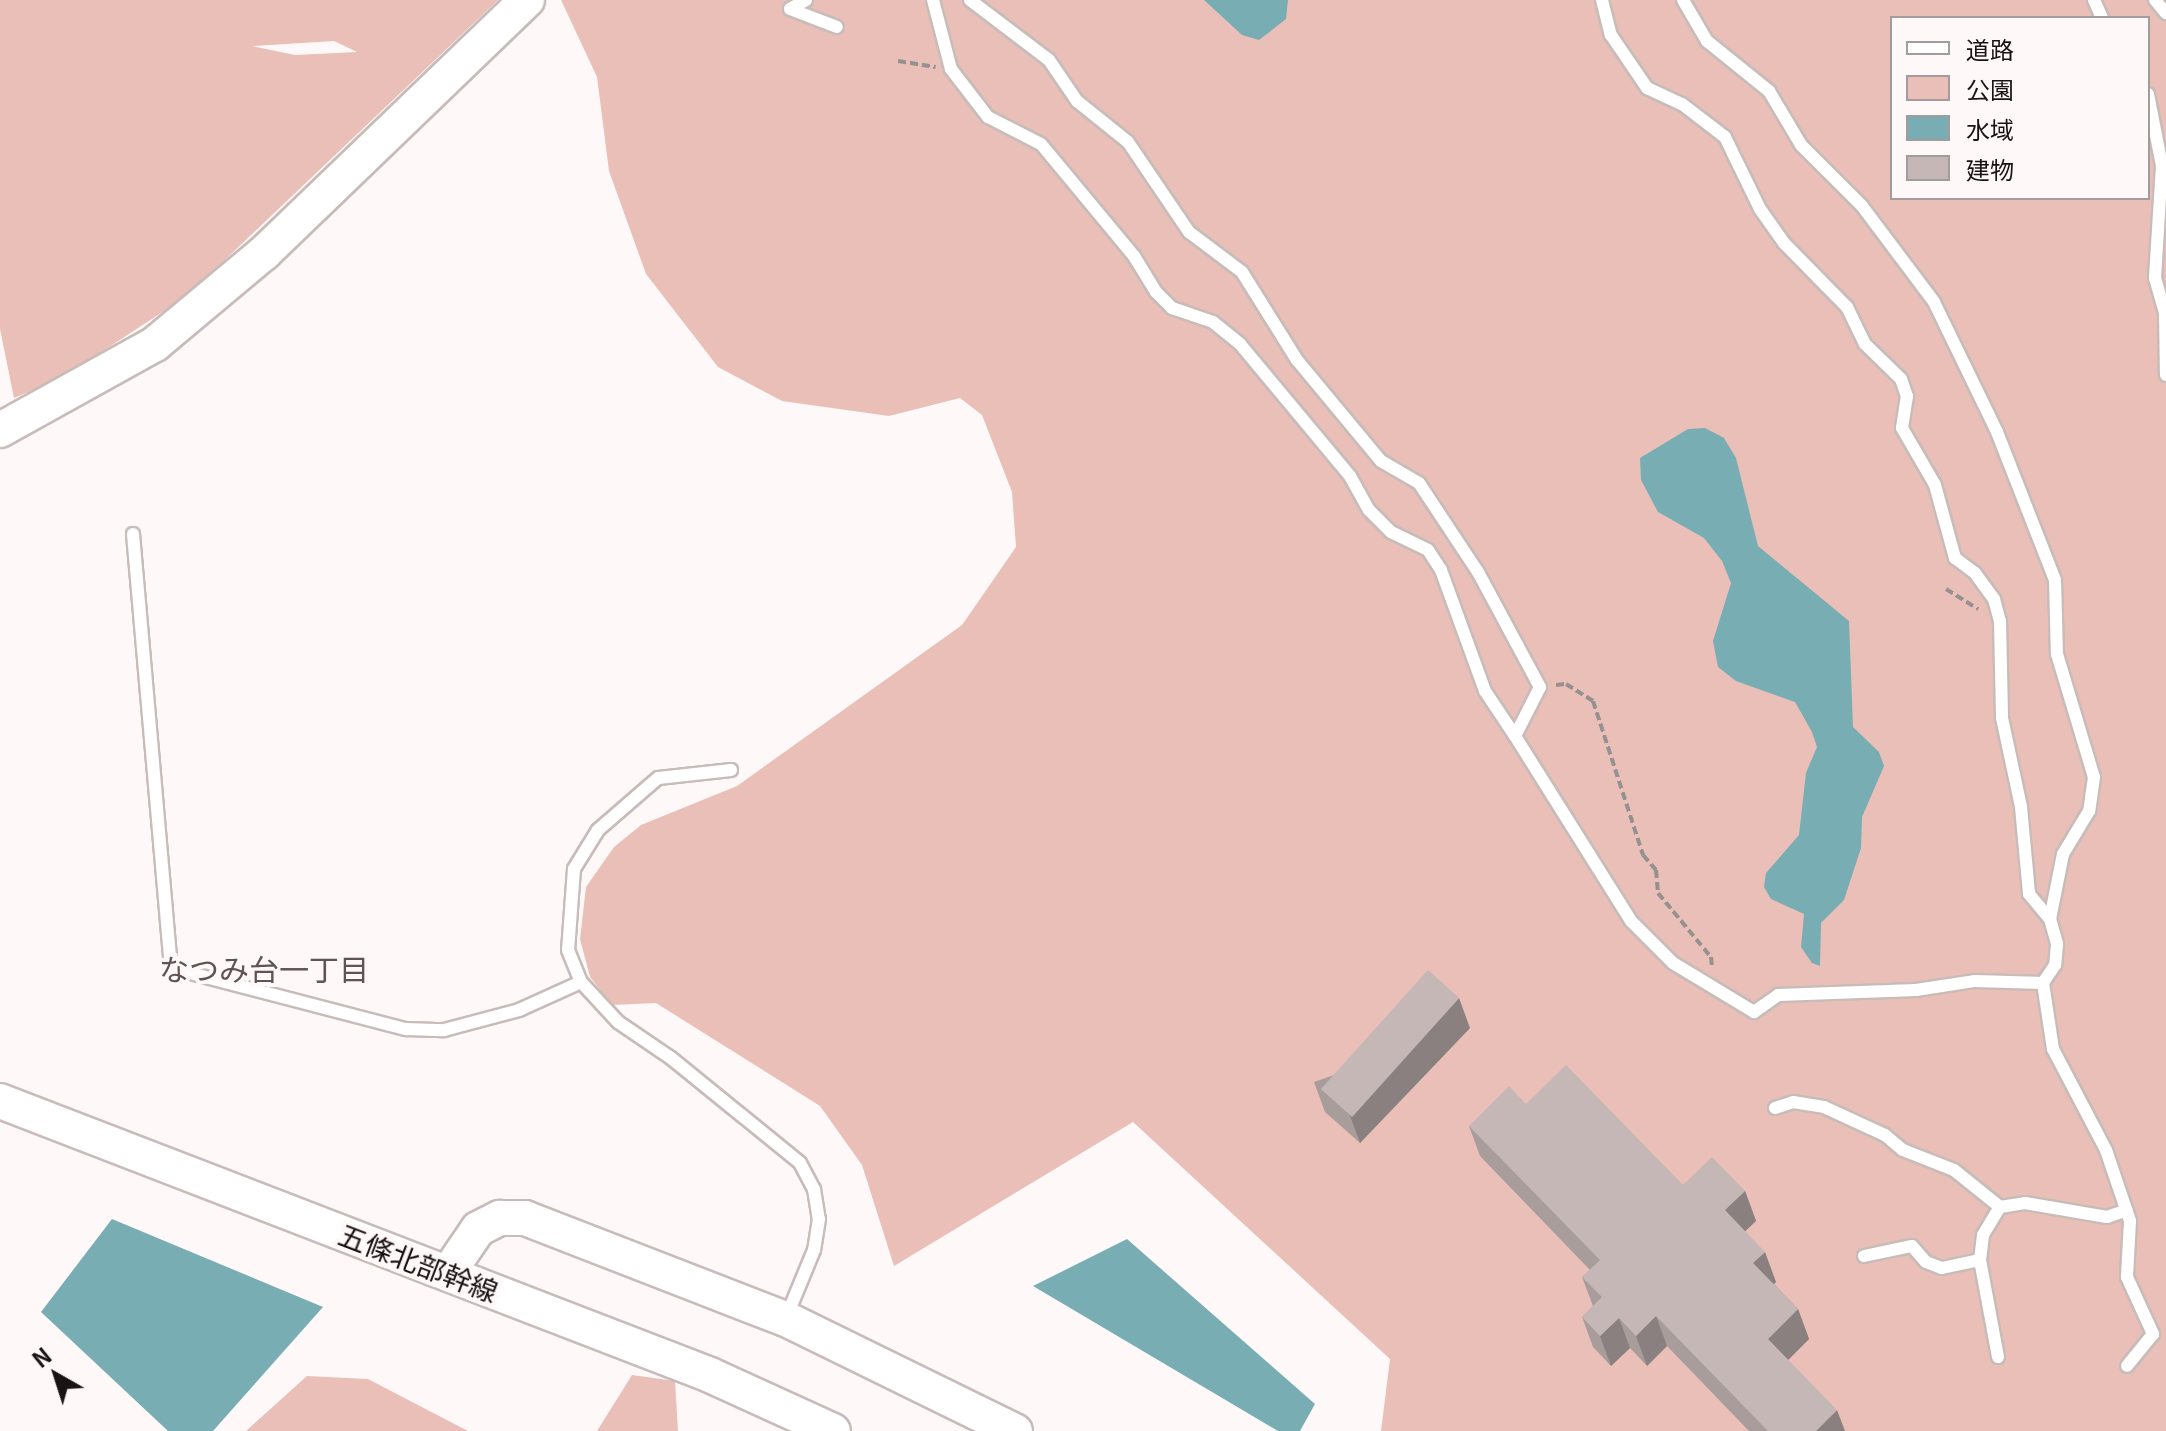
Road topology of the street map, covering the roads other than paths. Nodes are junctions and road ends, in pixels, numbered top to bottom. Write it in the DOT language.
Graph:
graph roads {
  1 [pos="527,0"];
  2 [pos="806,0"];
  3 [pos="933,0"];
  4 [pos="970,0"];
  5 [pos="1602,0"];
  6 [pos="1683,0"];
  7 [pos="2155,0"];
  8 [pos="2166,13"];
  9 [pos="837,27"];
  10 [pos="2150,98"];
  11 [pos="2166,375"];
  12 [pos="0,430"];
  13 [pos="133,534"];
  14 [pos="1515,736"];
  15 [pos="731,770"];
  16 [pos="2050,919"];
  17 [pos="581,982"];
  18 [pos="2043,983"];
  19 [pos="0,1101"];
  20 [pos="1775,1108"];
  21 [pos="2000,1207"];
  22 [pos="2127,1210"];
  23 [pos="1864,1256"];
  24 [pos="1980,1260"];
  25 [pos="448,1273"];
  26 [pos="786,1319"];
  27 [pos="2160,1332"];
  28 [pos="1998,1357"];
  29 [pos="2127,1366"];
  30 [pos="833,1431"];
  31 [pos="1015,1431"];
  1 -- 12 [label="street"];
  2 -- 9 [label="lane"];
  3 -- 14 [label="lane"];
  4 -- 14 [label="lane"];
  5 -- 16 [label="lane"];
  6 -- 16 [label="lane"];
  7 -- 8 [label="lane"];
  10 -- 11 [label="lane"];
  13 -- 17 [label="lane"];
  14 -- 18 [label="lane"];
  15 -- 17 [label="lane"];
  16 -- 18 [label="lane"];
  17 -- 26 [label="lane"];
  18 -- 22 [label="lane"];
  19 -- 25 [label="street, 五條北部幹線"];
  20 -- 21 [label="lane"];
  21 -- 22 [label="lane"];
  21 -- 24 [label="lane"];
  22 -- 27 [label="lane"];
  23 -- 24 [label="lane"];
  24 -- 28 [label="lane"];
  25 -- 26 [label="street"];
  25 -- 30 [label="street, 五條北部幹線"];
  26 -- 31 [label="street"];
  27 -- 29 [label="lane"];
}
